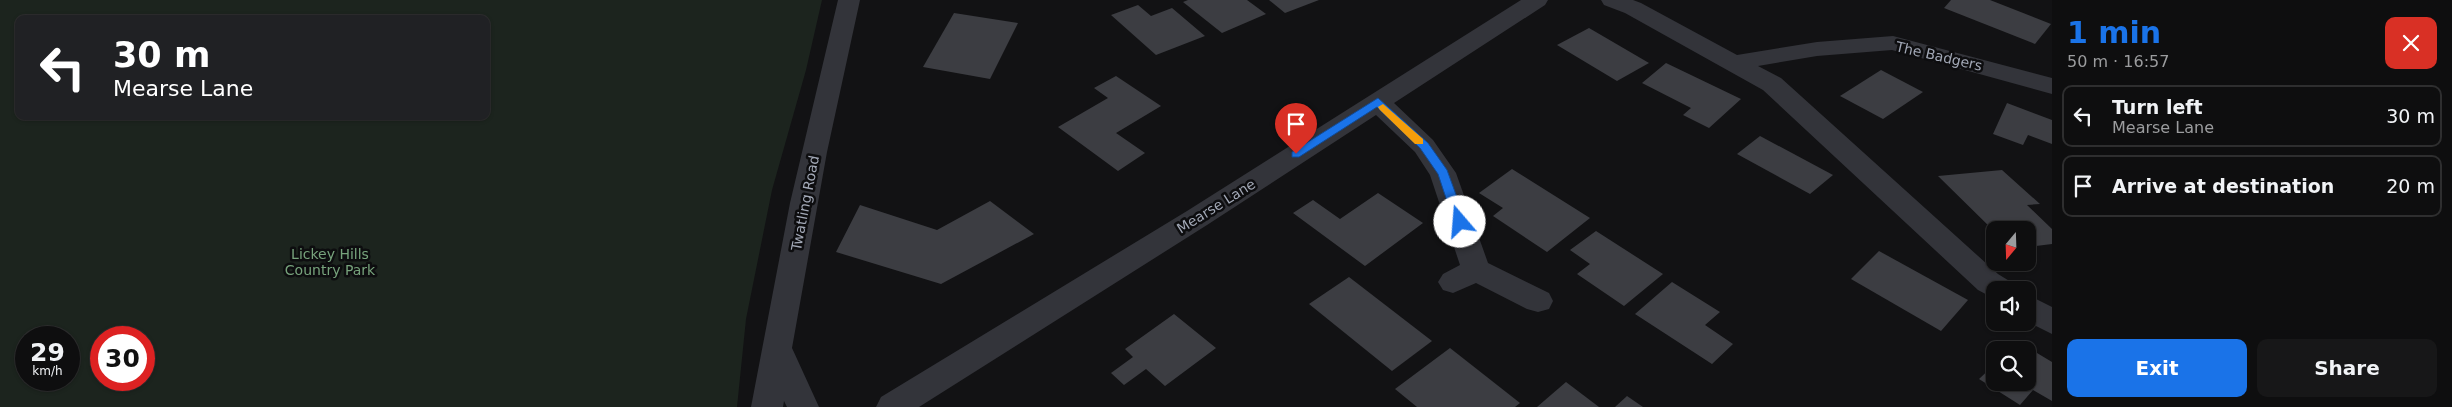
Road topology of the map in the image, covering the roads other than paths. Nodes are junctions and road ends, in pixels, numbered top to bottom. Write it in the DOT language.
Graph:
graph roads {
  1 [pos="849,0"];
  2 [pos="1537,0"];
  3 [pos="1612,0"];
  4 [pos="1734,63"];
  5 [pos="2052,86"];
  6 [pos="1378,102"];
  7 [pos="1987,281"];
  8 [pos="1538,301"];
  9 [pos="2036,312"];
  10 [pos="2052,322"];
  11 [pos="777,348"];
  12 [pos="767,407"];
  13 [pos="803,407"];
  14 [pos="892,407"];
  1 -- 11 [label="street, Twatling Road"];
  2 -- 6 [label="street, Mearse Lane"];
  3 -- 4 [label="street"];
  4 -- 5 [label="street, The Badgers"];
  4 -- 7 [label="street"];
  6 -- 8 [label="street"];
  6 -- 14 [label="street, Mearse Lane"];
  9 -- 10 [label="street"];
  11 -- 12 [label="street, Twatling Road"];
  11 -- 13 [label="street"];
}
